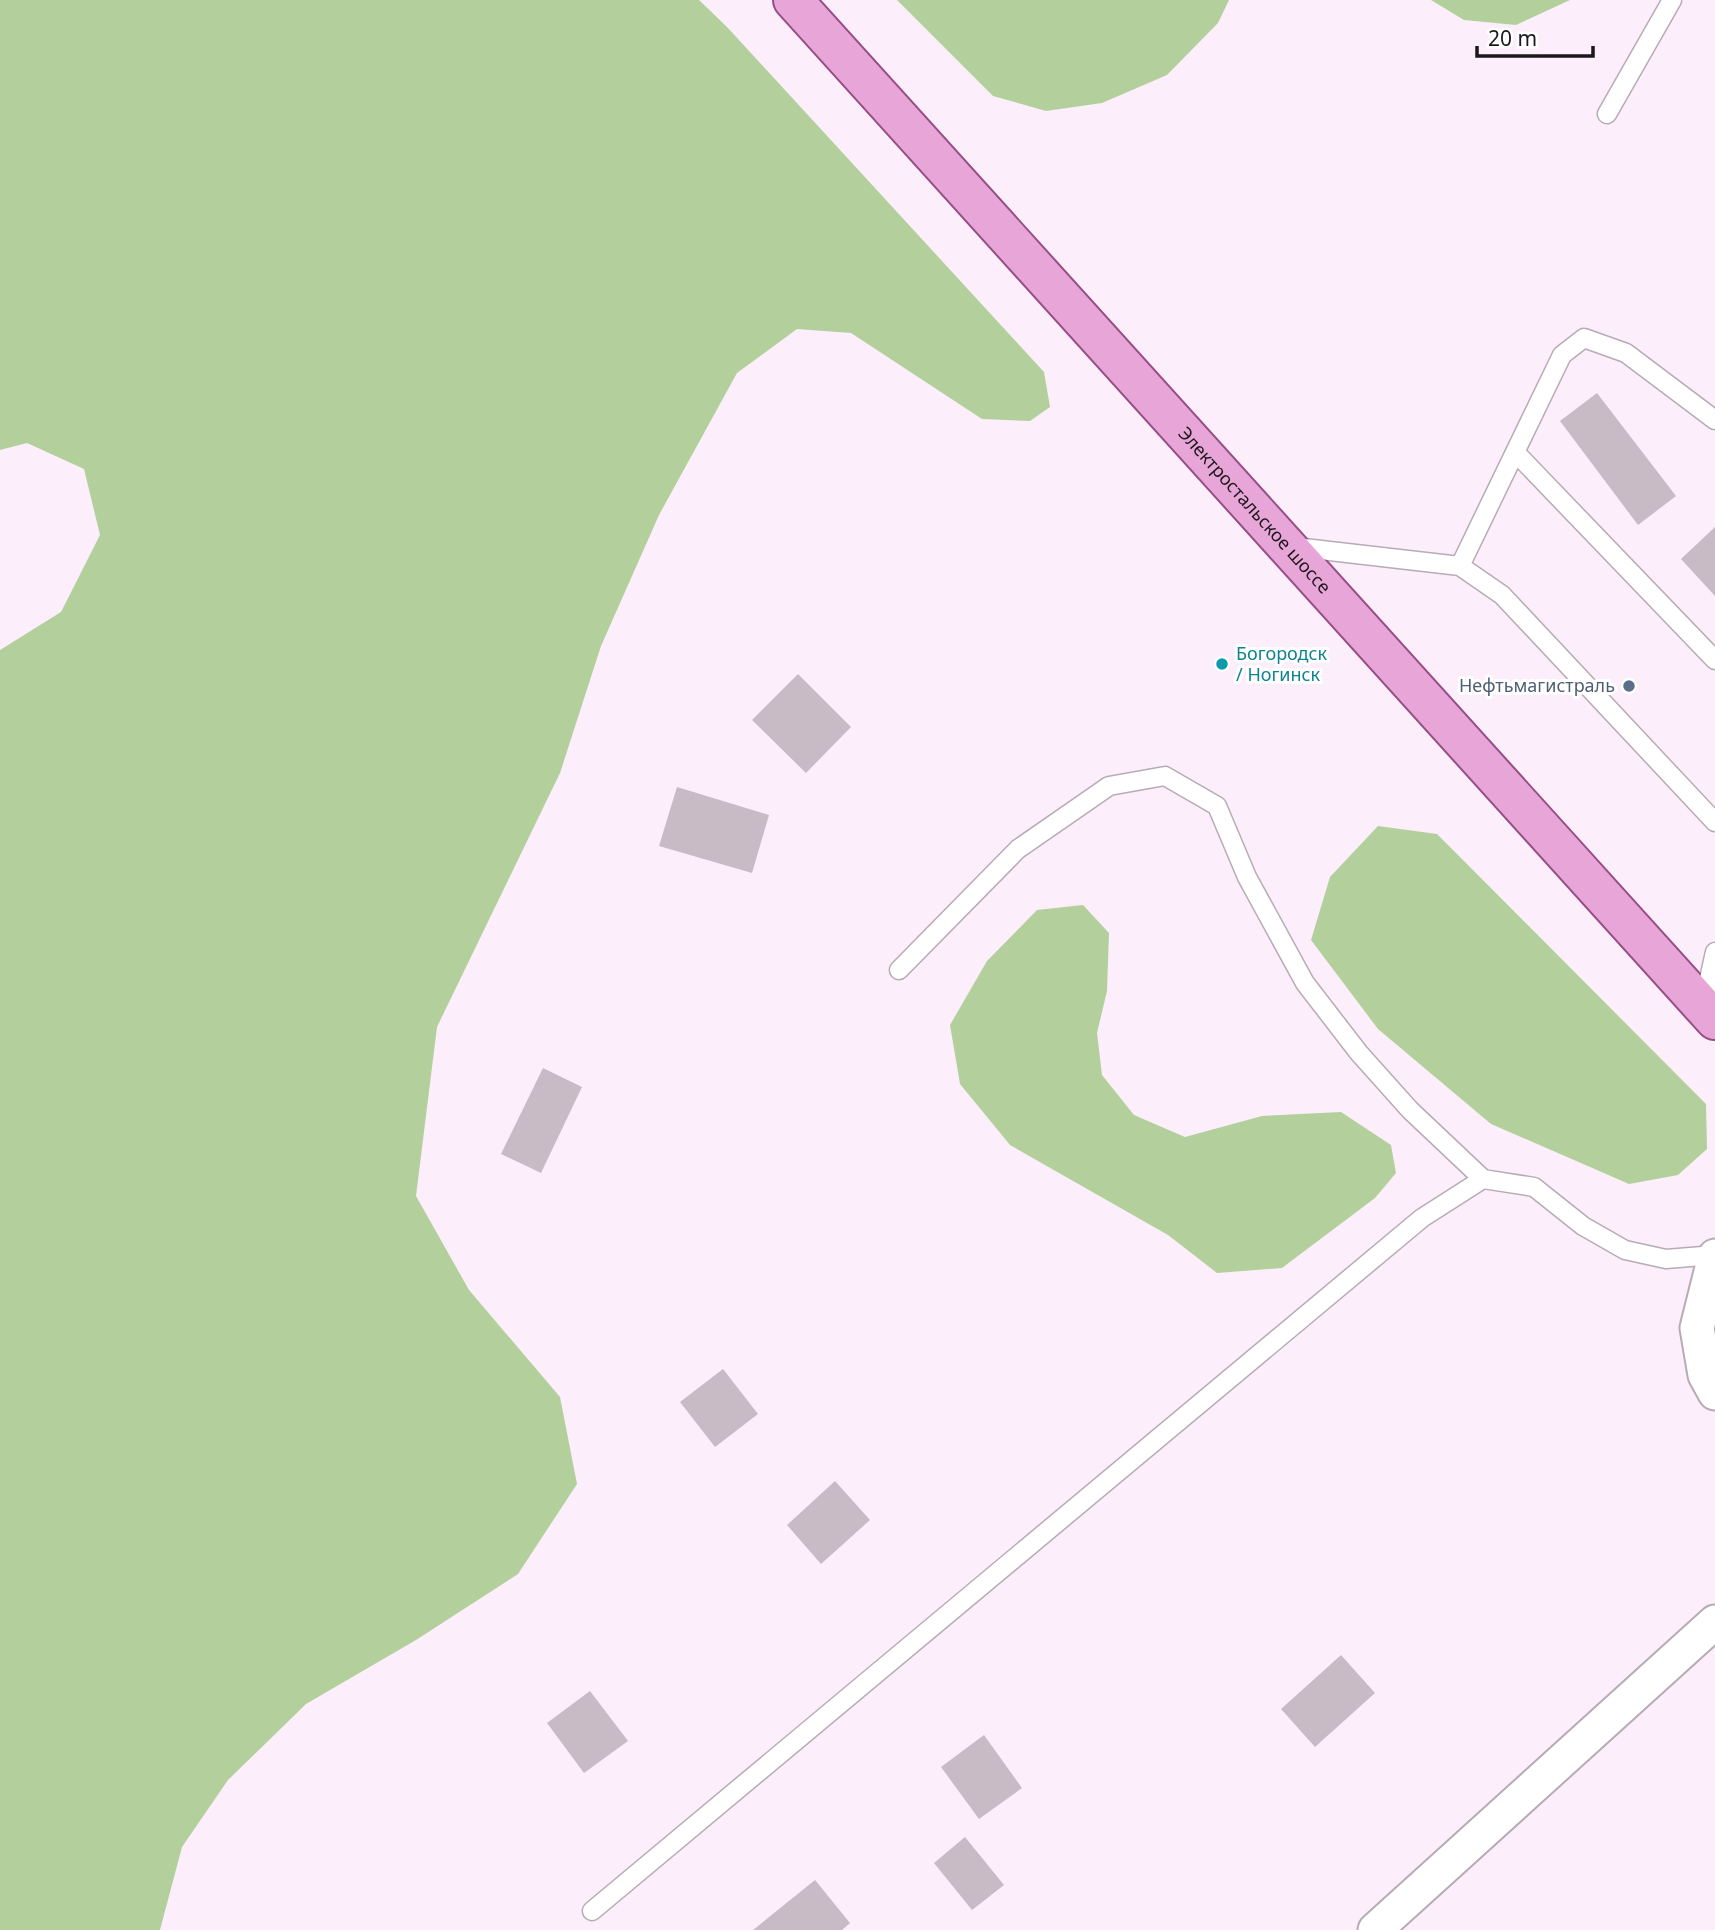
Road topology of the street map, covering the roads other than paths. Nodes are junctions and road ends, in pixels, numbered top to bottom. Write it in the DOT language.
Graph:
graph roads {
  1 [pos="793,0"];
  2 [pos="1672,0"];
  3 [pos="1607,114"];
  4 [pos="1715,420"];
  5 [pos="1515,452"];
  6 [pos="1286,546"];
  7 [pos="1460,566"];
  8 [pos="1715,660"];
  9 [pos="1715,822"];
  10 [pos="1715,952"];
  11 [pos="899,970"];
  12 [pos="1709,1013"];
  13 [pos="1483,1180"];
  14 [pos="1715,1256"];
  15 [pos="1715,1393"];
  16 [pos="1715,1622"];
  17 [pos="592,1911"];
  18 [pos="1375,1930"];
  1 -- 6 [label="main road, Электростальское шоссе"];
  2 -- 3 [label="lane"];
  4 -- 5 [label="lane"];
  5 -- 7 [label="lane"];
  5 -- 8 [label="lane"];
  6 -- 7 [label="lane"];
  6 -- 12 [label="main road, Электростальское шоссе"];
  7 -- 9 [label="lane"];
  10 -- 12 [label="lane"];
  11 -- 13 [label="lane"];
  13 -- 14 [label="lane"];
  13 -- 17 [label="lane"];
  14 -- 15 [label="street"];
  16 -- 18 [label="street"];
}
